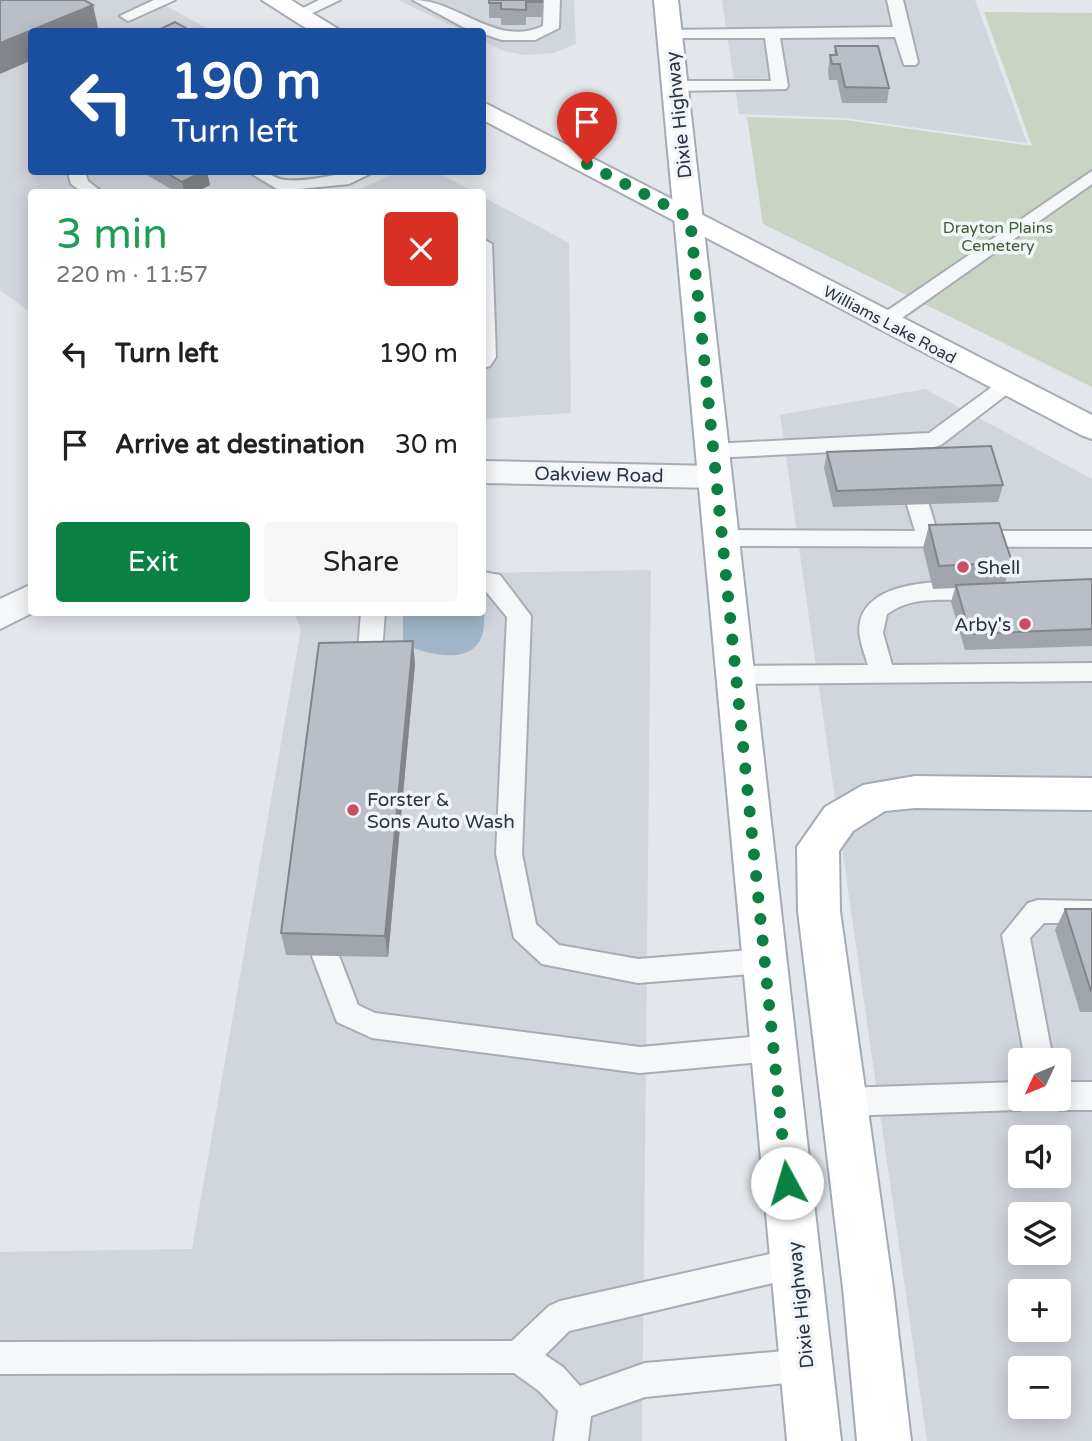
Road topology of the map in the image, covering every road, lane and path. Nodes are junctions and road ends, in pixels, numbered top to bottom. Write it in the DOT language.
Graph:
graph roads {
  1 [pos="167,0"];
  2 [pos="274,0"];
  3 [pos="332,0"];
  4 [pos="421,0"];
  5 [pos="552,0"];
  6 [pos="666,0"];
  7 [pos="895,0"];
  8 [pos="299,14"];
  9 [pos="128,16"];
  10 [pos="324,28"];
  11 [pos="481,28"];
  12 [pos="486,31"];
  13 [pos="902,32"];
  14 [pos="670,33"];
  15 [pos="772,33"];
  16 [pos="910,62"];
  17 [pos="675,86"];
  18 [pos="486,112"];
  19 [pos="78,175"];
  20 [pos="263,175"];
  21 [pos="358,175"];
  22 [pos="1092,176"];
  23 [pos="88,189"];
  24 [pos="690,218"];
  25 [pos="885,321"];
  26 [pos="1007,384"];
  27 [pos="1092,428"];
  28 [pos="901,442"];
  29 [pos="713,464"];
  30 [pos="486,472"];
  31 [pos="721,538"];
  32 [pos="928,538"];
  33 [pos="1092,539"];
  34 [pos="486,580"];
  35 [pos="1013,589"];
  36 [pos="28,599"];
  37 [pos="0,616"];
  38 [pos="373,616"];
  39 [pos="369,665"];
  40 [pos="1092,672"];
  41 [pos="883,674"];
  42 [pos="734,675"];
  43 [pos="1092,794"];
  44 [pos="1092,912"];
  45 [pos="326,956"];
  46 [pos="764,961"];
  47 [pos="773,1048"];
  48 [pos="1037,1048"];
  49 [pos="1008,1096"];
  50 [pos="1071,1096"];
  51 [pos="1092,1096"];
  52 [pos="844,1102"];
  53 [pos="796,1264"];
  54 [pos="519,1357"];
  55 [pos="0,1358"];
  56 [pos="807,1365"];
  57 [pos="575,1405"];
  58 [pos="571,1441"];
  59 [pos="814,1441"];
  60 [pos="884,1441"];
  1 -- 9 [label="lane"];
  2 -- 8 [label="main road"];
  3 -- 8 [label="lane"];
  4 -- 11 [label="lane"];
  5 -- 12 [label="lane"];
  6 -- 14 [label="main road, Dixie Highway"];
  7 -- 13 [label="lane"];
  8 -- 10 [label="main road"];
  13 -- 15 [label="lane"];
  13 -- 16 [label="lane"];
  14 -- 15 [label="lane"];
  14 -- 17 [label="main road, Dixie Highway"];
  15 -- 17 [label="lane"];
  17 -- 24 [label="main road, Dixie Highway"];
  18 -- 24 [label="main road, Williams Lake Road"];
  19 -- 23 [label="lane"];
  20 -- 21 [label="lane"];
  22 -- 25 [label="lane"];
  24 -- 25 [label="main road, Williams Lake Road"];
  24 -- 29 [label="main road, Dixie Highway"];
  25 -- 26 [label="main road, Williams Lake Road"];
  26 -- 27 [label="main road, Williams Lake Road"];
  26 -- 28 [label="lane"];
  28 -- 29 [label="lane"];
  28 -- 32 [label="lane"];
  29 -- 30 [label="street, Oakview Road"];
  29 -- 31 [label="main road, Dixie Highway"];
  31 -- 32 [label="lane"];
  31 -- 42 [label="main road, Dixie Highway"];
  32 -- 33 [label="lane"];
  34 -- 46 [label="lane"];
  35 -- 41 [label="lane"];
  36 -- 37 [label="street"];
  38 -- 39 [label="lane"];
  40 -- 41 [label="lane"];
  41 -- 42 [label="lane"];
  42 -- 46 [label="main road, Dixie Highway"];
  43 -- 52 [label="main road"];
  44 -- 48 [label="lane"];
  45 -- 47 [label="lane"];
  46 -- 47 [label="main road, Dixie Highway"];
  47 -- 53 [label="main road, Dixie Highway"];
  49 -- 52 [label="lane"];
  50 -- 51 [label="lane"];
  52 -- 60 [label="main road"];
  53 -- 54 [label="lane"];
  53 -- 56 [label="main road, Dixie Highway"];
  54 -- 55 [label="lane"];
  54 -- 57 [label="lane"];
  56 -- 57 [label="lane"];
  56 -- 59 [label="main road, Dixie Highway"];
  57 -- 58 [label="lane"];
}
